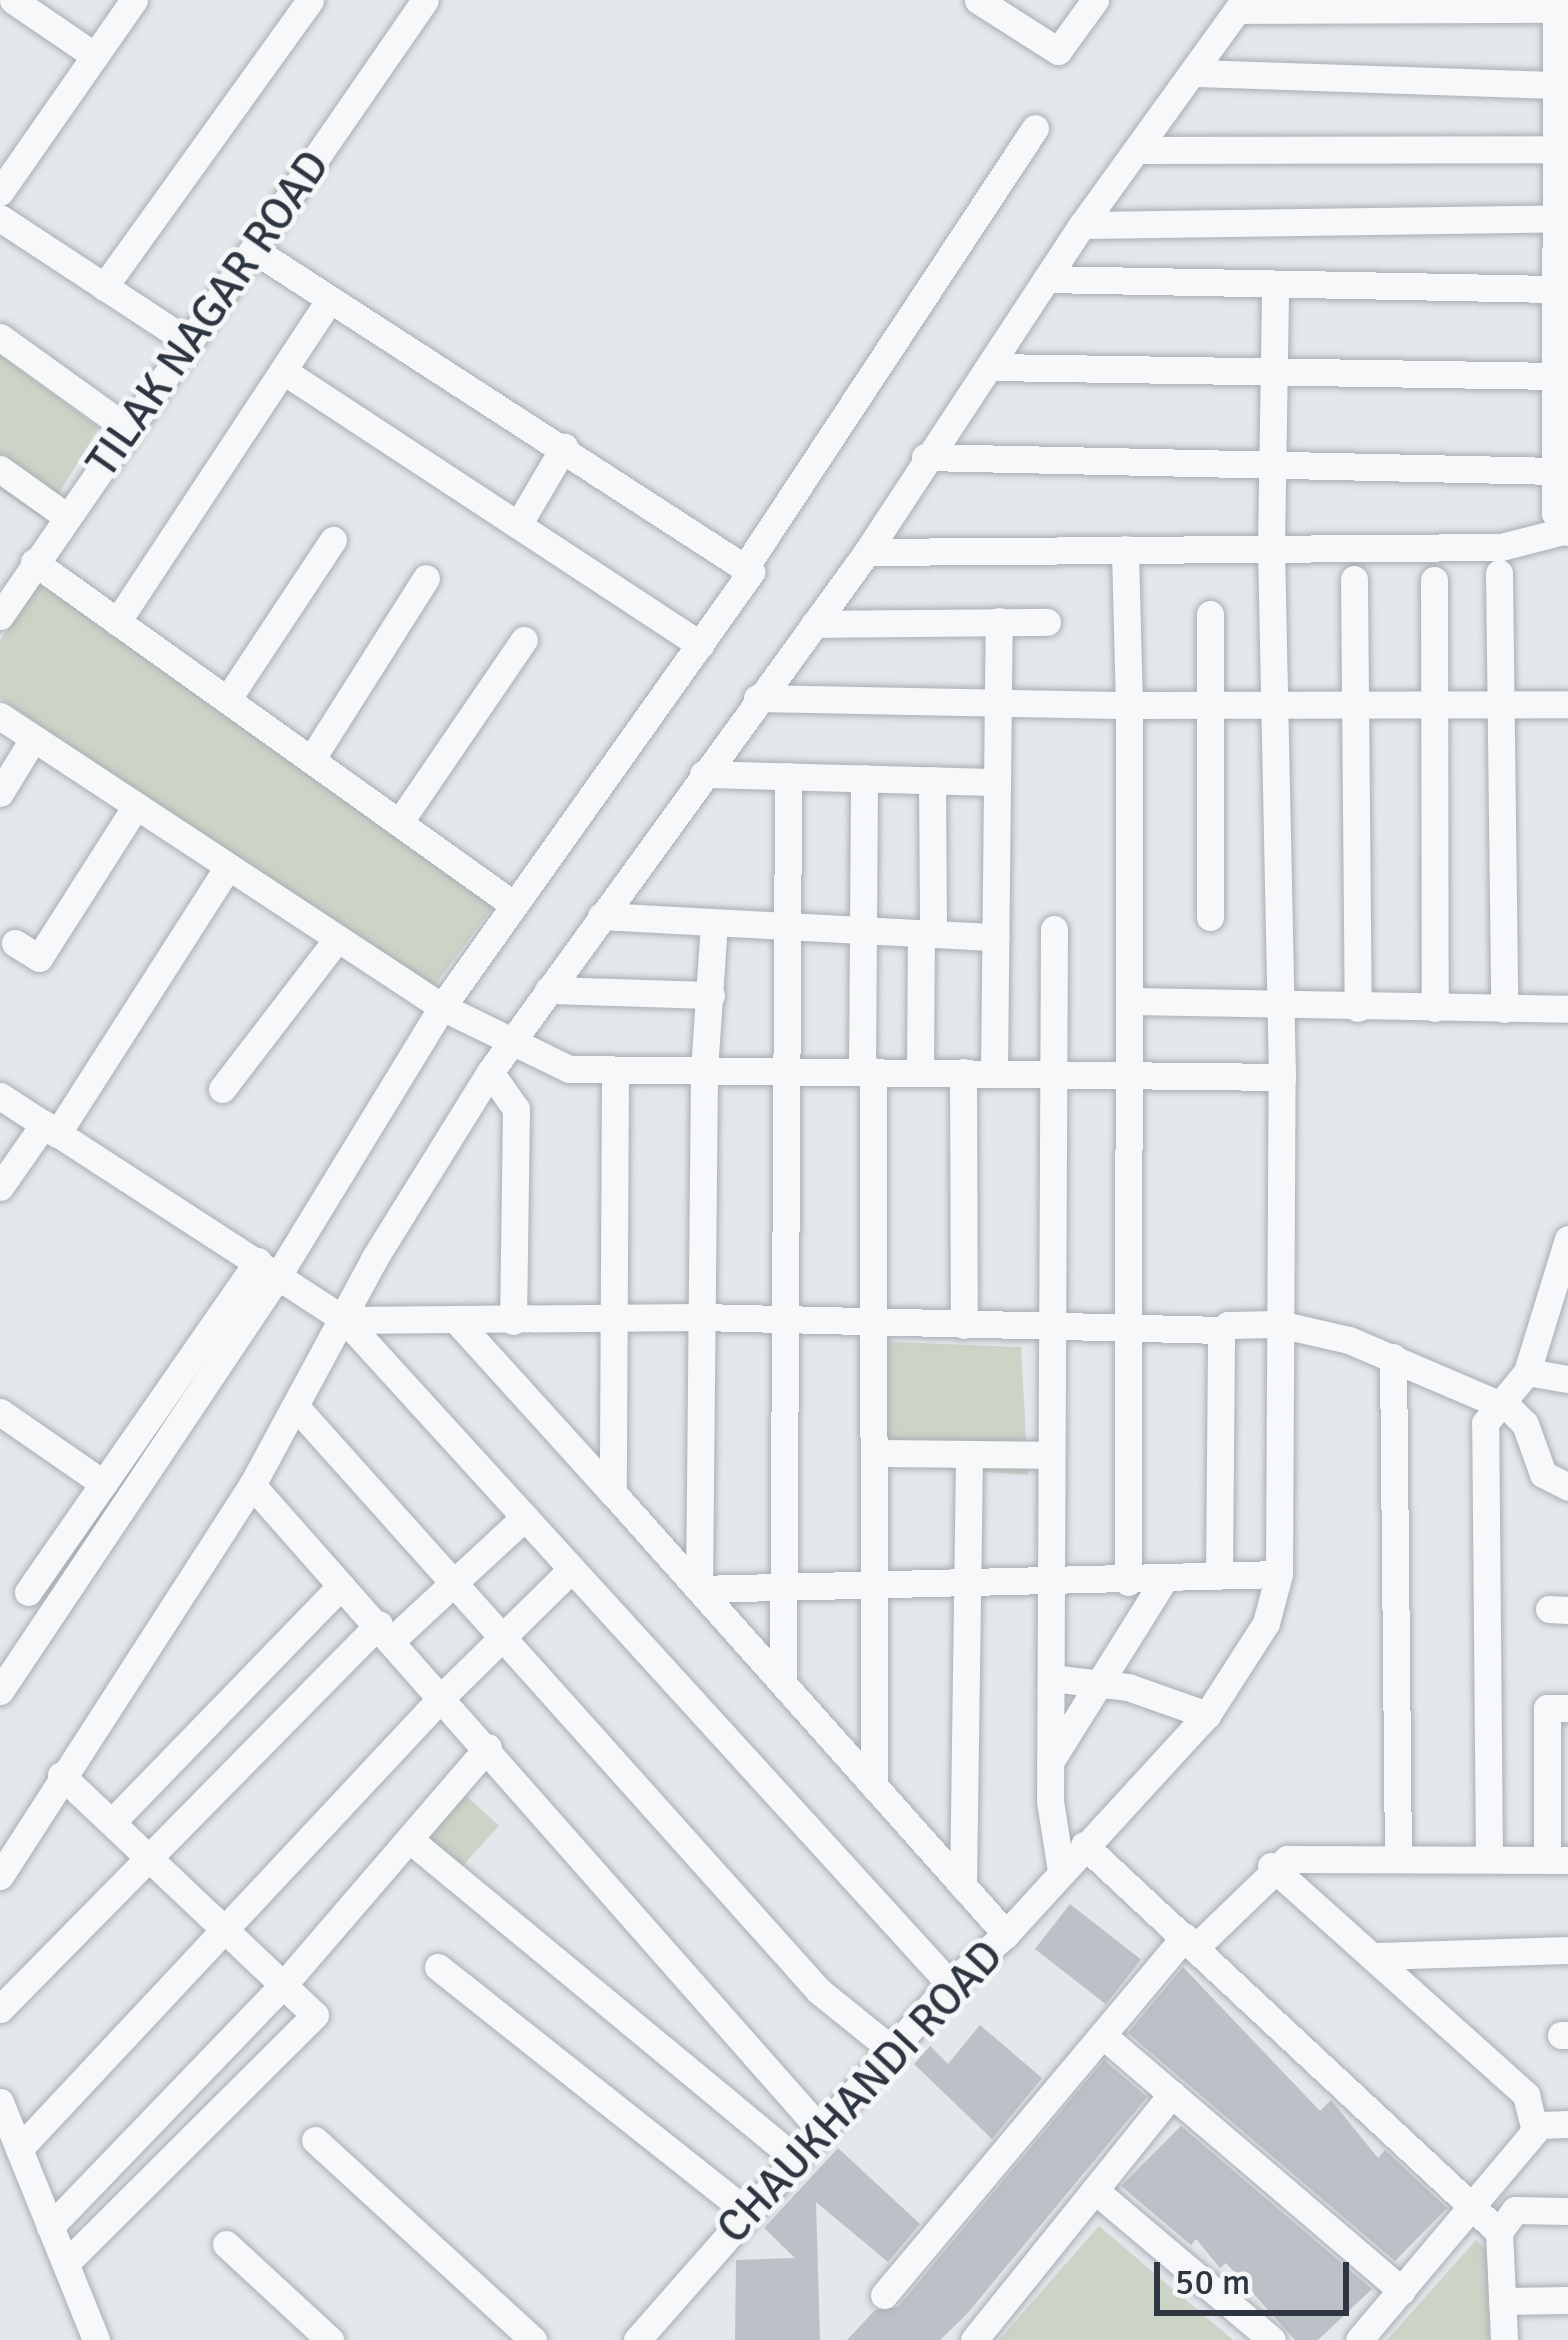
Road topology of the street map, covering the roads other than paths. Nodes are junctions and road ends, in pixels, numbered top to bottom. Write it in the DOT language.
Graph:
graph roads {
  1 [pos="13,0"];
  2 [pos="134,0"];
  3 [pos="310,0"];
  4 [pos="978,0"];
  5 [pos="1094,0"];
  6 [pos="413,4"];
  7 [pos="1556,4"];
  8 [pos="1241,5"];
  9 [pos="95,56"];
  10 [pos="1195,73"];
  11 [pos="1556,85"];
  12 [pos="1035,128"];
  13 [pos="1555,149"];
  14 [pos="1139,150"];
  15 [pos="0,192"];
  16 [pos="0,218"];
  17 [pos="1556,218"];
  18 [pos="1082,224"];
  19 [pos="254,250"];
  20 [pos="1046,279"];
  21 [pos="1275,284"];
  22 [pos="104,287"];
  23 [pos="1555,289"];
  24 [pos="329,299"];
  25 [pos="0,337"];
  26 [pos="189,342"];
  27 [pos="992,367"];
  28 [pos="1274,371"];
  29 [pos="285,372"];
  30 [pos="1556,376"];
  31 [pos="128,429"];
  32 [pos="563,447"];
  33 [pos="1561,455"];
  34 [pos="925,457"];
  35 [pos="1272,462"];
  36 [pos="0,469"];
  37 [pos="66,516"];
  38 [pos="518,525"];
  39 [pos="1567,531"];
  40 [pos="333,540"];
  41 [pos="1271,548"];
  42 [pos="1125,549"];
  43 [pos="867,552"];
  44 [pos="34,562"];
  45 [pos="748,563"];
  46 [pos="1499,573"];
  47 [pos="426,578"];
  48 [pos="1354,579"];
  49 [pos="1434,580"];
  50 [pos="3,603"];
  51 [pos="1210,614"];
  52 [pos="117,622"];
  53 [pos="999,622"];
  54 [pos="1047,622"];
  55 [pos="814,624"];
  56 [pos="524,640"];
  57 [pos="700,645"];
  58 [pos="757,698"];
  59 [pos="227,700"];
  60 [pos="998,702"];
  61 [pos="1277,703"];
  62 [pos="1356,703"];
  63 [pos="1434,703"];
  64 [pos="1212,704"];
  65 [pos="1501,704"];
  66 [pos="1568,704"];
  67 [pos="1129,705"];
  68 [pos="0,716"];
  69 [pos="33,739"];
  70 [pos="311,760"];
  71 [pos="703,774"];
  72 [pos="788,776"];
  73 [pos="864,778"];
  74 [pos="932,780"];
  75 [pos="996,782"];
  76 [pos="0,793"];
  77 [pos="136,806"];
  78 [pos="400,820"];
  79 [pos="227,868"];
  80 [pos="514,905"];
  81 [pos="601,916"];
  82 [pos="1210,917"];
  83 [pos="714,923"];
  84 [pos="785,928"];
  85 [pos="1054,929"];
  86 [pos="864,931"];
  87 [pos="927,934"];
  88 [pos="994,937"];
  89 [pos="337,939"];
  90 [pos="15,944"];
  91 [pos="548,989"];
  92 [pos="711,995"];
  93 [pos="1130,1001"];
  94 [pos="442,1007"];
  95 [pos="1282,1007"];
  96 [pos="1358,1008"];
  97 [pos="1435,1008"];
  98 [pos="1504,1009"];
  99 [pos="1568,1010"];
  100 [pos="511,1042"];
  101 [pos="783,1070"];
  102 [pos="704,1071"];
  103 [pos="867,1071"];
  104 [pos="920,1071"];
  105 [pos="490,1072"];
  106 [pos="962,1072"];
  107 [pos="994,1072"];
  108 [pos="1053,1072"];
  109 [pos="1130,1073"];
  110 [pos="615,1074"];
  111 [pos="1282,1077"];
  112 [pos="222,1089"];
  113 [pos="0,1096"];
  114 [pos="51,1129"];
  115 [pos="0,1187"];
  116 [pos="1568,1239"];
  117 [pos="268,1267"];
  118 [pos="701,1318"];
  119 [pos="345,1319"];
  120 [pos="455,1319"];
  121 [pos="513,1321"];
  122 [pos="611,1321"];
  123 [pos="785,1321"];
  124 [pos="873,1322"];
  125 [pos="1279,1324"];
  126 [pos="964,1325"];
  127 [pos="1052,1328"];
  128 [pos="1130,1329"];
  129 [pos="1221,1330"];
  130 [pos="1394,1357"];
  131 [pos="1527,1372"];
  132 [pos="1568,1379"];
  133 [pos="1499,1404"];
  134 [pos="296,1406"];
  135 [pos="0,1412"];
  136 [pos="874,1454"];
  137 [pos="969,1454"];
  138 [pos="1052,1455"];
  139 [pos="104,1484"];
  140 [pos="252,1485"];
  141 [pos="1568,1487"];
  142 [pos="613,1493"];
  143 [pos="524,1517"];
  144 [pos="572,1570"];
  145 [pos="1219,1574"];
  146 [pos="1279,1574"];
  147 [pos="1052,1579"];
  148 [pos="967,1581"];
  149 [pos="1163,1581"];
  150 [pos="1128,1582"];
  151 [pos="453,1583"];
  152 [pos="874,1584"];
  153 [pos="341,1586"];
  154 [pos="784,1587"];
  155 [pos="699,1589"];
  156 [pos="28,1592"];
  157 [pos="386,1632"];
  158 [pos="503,1636"];
  159 [pos="1052,1678"];
  160 [pos="783,1684"];
  161 [pos="1105,1685"];
  162 [pos="0,1691"];
  163 [pos="442,1696"];
  164 [pos="1568,1708"];
  165 [pos="1207,1715"];
  166 [pos="488,1748"];
  167 [pos="1050,1762"];
  168 [pos="61,1774"];
  169 [pos="874,1786"];
  170 [pos="112,1822"];
  171 [pos="409,1839"];
  172 [pos="1084,1845"];
  173 [pos="1398,1858"];
  174 [pos="154,1859"];
  175 [pos="1489,1859"];
  176 [pos="1558,1860"];
  177 [pos="1271,1866"];
  178 [pos="1061,1871"];
  179 [pos="0,1876"];
  180 [pos="963,1886"];
  181 [pos="225,1927"];
  182 [pos="1006,1934"];
  183 [pos="1191,1941"];
  184 [pos="1568,1950"];
  185 [pos="1377,1956"];
  186 [pos="438,1966"];
  187 [pos="285,1983"];
  188 [pos="950,1984"];
  189 [pos="0,2009"];
  190 [pos="1106,2038"];
  191 [pos="891,2049"];
  192 [pos="1172,2094"];
  193 [pos="0,2102"];
  194 [pos="1568,2124"];
  195 [pos="819,2128"];
  196 [pos="1535,2131"];
  197 [pos="315,2140"];
  198 [pos="19,2149"];
  199 [pos="794,2157"];
  200 [pos="1096,2192"];
  201 [pos="1474,2207"];
  202 [pos="1568,2211"];
  203 [pos="747,2212"];
  204 [pos="50,2227"];
  205 [pos="1499,2232"];
  206 [pos="226,2244"];
  207 [pos="66,2264"];
  208 [pos="1402,2291"];
  209 [pos="884,2296"];
  210 [pos="1568,2300"];
  211 [pos="1502,2301"];
  212 [pos="96,2340"];
  213 [pos="330,2340"];
  214 [pos="533,2340"];
  215 [pos="638,2340"];
  216 [pos="974,2340"];
  217 [pos="1272,2340"];
  218 [pos="1359,2340"];
  219 [pos="1504,2340"];
  1 -- 9 [label="street"];
  2 -- 9 [label="street"];
  3 -- 22 [label="street"];
  4 -- 5 [label="street"];
  6 -- 19 [label="street, TILAK NAGAR ROAD"];
  7 -- 8 [label="street"];
  7 -- 11 [label="street"];
  8 -- 10 [label="street"];
  9 -- 15 [label="street"];
  10 -- 11 [label="street"];
  10 -- 14 [label="street"];
  11 -- 13 [label="street"];
  12 -- 45 [label="street"];
  13 -- 14 [label="street"];
  13 -- 17 [label="street"];
  14 -- 18 [label="street"];
  16 -- 22 [label="street"];
  17 -- 18 [label="street"];
  17 -- 23 [label="street"];
  18 -- 20 [label="street"];
  19 -- 24 [label="street"];
  19 -- 26 [label="street, TILAK NAGAR ROAD"];
  20 -- 21 [label="street"];
  20 -- 27 [label="street"];
  21 -- 23 [label="street"];
  21 -- 28 [label="street, CHAUKHANDI ROAD"];
  22 -- 26 [label="street"];
  23 -- 30 [label="street"];
  24 -- 29 [label="street"];
  24 -- 32 [label="street"];
  25 -- 31 [label="street"];
  26 -- 31 [label="street, TILAK NAGAR ROAD"];
  27 -- 28 [label="street"];
  27 -- 34 [label="street"];
  28 -- 30 [label="street"];
  28 -- 35 [label="street, CHAUKHANDI ROAD"];
  29 -- 38 [label="street"];
  29 -- 52 [label="street"];
  30 -- 33 [label="street"];
  31 -- 37 [label="street, TILAK NAGAR ROAD"];
  32 -- 38 [label="street"];
  32 -- 45 [label="street"];
  33 -- 35 [label="street"];
  33 -- 39 [label="street"];
  34 -- 35 [label="street"];
  34 -- 43 [label="street"];
  35 -- 41 [label="street, CHAUKHANDI ROAD"];
  36 -- 37 [label="street"];
  37 -- 44 [label="street, TILAK NAGAR ROAD"];
  38 -- 57 [label="street"];
  39 -- 41 [label="street"];
  40 -- 59 [label="street"];
  41 -- 42 [label="street"];
  41 -- 61 [label="street, CHAUKHANDI ROAD"];
  42 -- 43 [label="street"];
  42 -- 67 [label="street"];
  43 -- 55 [label="street"];
  44 -- 50 [label="street, TILAK NAGAR ROAD"];
  44 -- 52 [label="street"];
  45 -- 57 [label="street"];
  46 -- 65 [label="street"];
  47 -- 70 [label="street"];
  48 -- 62 [label="street"];
  49 -- 63 [label="street"];
  51 -- 64 [label="street"];
  52 -- 59 [label="street"];
  53 -- 54 [label="street"];
  53 -- 55 [label="street"];
  53 -- 60 [label="street"];
  55 -- 58 [label="street"];
  56 -- 78 [label="street"];
  57 -- 80 [label="street"];
  58 -- 60 [label="street"];
  58 -- 71 [label="street"];
  59 -- 70 [label="street"];
  60 -- 67 [label="street"];
  60 -- 75 [label="street"];
  61 -- 62 [label="street"];
  61 -- 64 [label="street"];
  61 -- 95 [label="street, CHAUKHANDI ROAD"];
  62 -- 63 [label="street"];
  62 -- 96 [label="street"];
  63 -- 65 [label="street"];
  63 -- 97 [label="street"];
  64 -- 67 [label="street"];
  64 -- 82 [label="street"];
  65 -- 66 [label="street"];
  65 -- 98 [label="street"];
  67 -- 93 [label="street"];
  68 -- 69 [label="street"];
  69 -- 76 [label="street"];
  69 -- 77 [label="street"];
  70 -- 78 [label="street"];
  71 -- 72 [label="street"];
  71 -- 81 [label="street"];
  72 -- 73 [label="street"];
  72 -- 84 [label="street"];
  73 -- 74 [label="street"];
  73 -- 86 [label="street"];
  74 -- 75 [label="street"];
  74 -- 87 [label="street"];
  75 -- 88 [label="street"];
  77 -- 79 [label="street"];
  77 -- 90 [label="street"];
  78 -- 80 [label="street"];
  79 -- 89 [label="street"];
  79 -- 114 [label="street"];
  80 -- 94 [label="street"];
  81 -- 83 [label="street"];
  81 -- 91 [label="street"];
  83 -- 84 [label="street"];
  83 -- 92 [label="street"];
  84 -- 86 [label="street"];
  84 -- 101 [label="street"];
  85 -- 108 [label="street"];
  86 -- 87 [label="street"];
  86 -- 103 [label="street"];
  87 -- 88 [label="street"];
  87 -- 104 [label="street"];
  88 -- 107 [label="street"];
  89 -- 94 [label="street"];
  89 -- 112 [label="street"];
  91 -- 92 [label="street"];
  91 -- 100 [label="street"];
  92 -- 102 [label="street"];
  93 -- 95 [label="street"];
  93 -- 109 [label="street"];
  94 -- 100 [label="street"];
  94 -- 117 [label="street"];
  95 -- 96 [label="street"];
  95 -- 111 [label="street, CHAUKHANDI ROAD"];
  96 -- 97 [label="street"];
  97 -- 98 [label="street"];
  98 -- 99 [label="street"];
  100 -- 105 [label="street"];
  100 -- 110 [label="street"];
  101 -- 102 [label="street"];
  101 -- 103 [label="street"];
  101 -- 123 [label="street"];
  102 -- 110 [label="street"];
  102 -- 118 [label="street"];
  103 -- 104 [label="street"];
  103 -- 124 [label="street"];
  104 -- 106 [label="street"];
  105 -- 119 [label="street"];
  105 -- 121 [label="street"];
  106 -- 107 [label="street"];
  106 -- 126 [label="street"];
  107 -- 108 [label="street"];
  108 -- 109 [label="street"];
  108 -- 127 [label="street"];
  109 -- 111 [label="street"];
  109 -- 128 [label="street"];
  110 -- 122 [label="street"];
  111 -- 125 [label="street, CHAUKHANDI ROAD"];
  113 -- 114 [label="street"];
  114 -- 115 [label="street"];
  114 -- 117 [label="street"];
  116 -- 131 [label="street"];
  117 -- 119 [label="street"];
  117 -- 139 [label="street"];
  117 -- 162 [label="street"];
  118 -- 122 [label="street"];
  118 -- 123 [label="street"];
  118 -- 155 [label="street"];
  119 -- 120 [label="street"];
  119 -- 134 [label="street"];
  119 -- 143 [label="street"];
  120 -- 121 [label="street"];
  120 -- 142 [label="street"];
  121 -- 122 [label="street"];
  122 -- 142 [label="street"];
  123 -- 124 [label="street"];
  123 -- 154 [label="street"];
  124 -- 126 [label="street"];
  124 -- 136 [label="street"];
  125 -- 129 [label="street"];
  125 -- 130 [label="street"];
  125 -- 146 [label="street, CHAUKHANDI ROAD"];
  126 -- 127 [label="street"];
  127 -- 128 [label="street"];
  127 -- 138 [label="street"];
  128 -- 129 [label="street"];
  128 -- 150 [label="street"];
  129 -- 145 [label="street"];
  130 -- 133 [label="street"];
  130 -- 173 [label="street"];
  131 -- 132 [label="street"];
  131 -- 133 [label="street"];
  133 -- 141 [label="street"];
  133 -- 175 [label="street"];
  134 -- 140 [label="street"];
  134 -- 151 [label="street"];
  135 -- 139 [label="street"];
  136 -- 137 [label="street"];
  136 -- 152 [label="street"];
  137 -- 138 [label="street"];
  137 -- 148 [label="street"];
  138 -- 147 [label="street"];
  139 -- 156 [label="street"];
  140 -- 153 [label="street"];
  140 -- 168 [label="street"];
  142 -- 155 [label="street"];
  143 -- 144 [label="street"];
  143 -- 151 [label="street"];
  144 -- 158 [label="street"];
  144 -- 188 [label="street"];
  145 -- 146 [label="street"];
  145 -- 149 [label="street"];
  146 -- 165 [label="street, CHAUKHANDI ROAD"];
  147 -- 148 [label="street"];
  147 -- 150 [label="street"];
  147 -- 159 [label="street"];
  148 -- 152 [label="street"];
  148 -- 180 [label="street"];
  149 -- 150 [label="street"];
  149 -- 161 [label="street"];
  151 -- 157 [label="street"];
  151 -- 158 [label="street"];
  152 -- 154 [label="street"];
  152 -- 169 [label="street"];
  153 -- 157 [label="street"];
  153 -- 170 [label="street"];
  154 -- 155 [label="street"];
  154 -- 160 [label="street"];
  155 -- 160 [label="street"];
  157 -- 163 [label="street"];
  157 -- 174 [label="street"];
  158 -- 163 [label="street"];
  158 -- 191 [label="street"];
  159 -- 161 [label="street"];
  159 -- 167 [label="street"];
  160 -- 169 [label="street"];
  161 -- 165 [label="street"];
  161 -- 167 [label="street"];
  163 -- 166 [label="street"];
  163 -- 181 [label="street"];
  164 -- 176 [label="street"];
  165 -- 172 [label="street, CHAUKHANDI ROAD"];
  166 -- 171 [label="street"];
  166 -- 195 [label="street"];
  167 -- 178 [label="street"];
  168 -- 170 [label="street"];
  168 -- 179 [label="street"];
  169 -- 180 [label="street"];
  170 -- 174 [label="street"];
  171 -- 187 [label="street"];
  171 -- 199 [label="street"];
  172 -- 178 [label="street, CHAUKHANDI ROAD"];
  172 -- 183 [label="street"];
  173 -- 175 [label="street"];
  173 -- 177 [label="street"];
  174 -- 181 [label="street"];
  174 -- 189 [label="street"];
  175 -- 176 [label="street"];
  177 -- 183 [label="street"];
  177 -- 185 [label="street"];
  178 -- 182 [label="street, CHAUKHANDI ROAD"];
  180 -- 182 [label="street"];
  181 -- 187 [label="street"];
  181 -- 198 [label="street"];
  182 -- 188 [label="street, CHAUKHANDI ROAD"];
  183 -- 190 [label="street"];
  183 -- 201 [label="street"];
  184 -- 185 [label="street"];
  185 -- 196 [label="street"];
  186 -- 203 [label="street"];
  187 -- 204 [label="street"];
  187 -- 207 [label="street"];
  188 -- 191 [label="street, CHAUKHANDI ROAD"];
  190 -- 192 [label="street"];
  190 -- 209 [label="street"];
  191 -- 195 [label="street, CHAUKHANDI ROAD"];
  192 -- 200 [label="street"];
  192 -- 208 [label="street"];
  193 -- 198 [label="street"];
  194 -- 196 [label="street"];
  195 -- 199 [label="street, CHAUKHANDI ROAD"];
  196 -- 201 [label="street"];
  197 -- 214 [label="street"];
  198 -- 204 [label="street"];
  199 -- 203 [label="street, CHAUKHANDI ROAD"];
  200 -- 216 [label="street"];
  200 -- 217 [label="street"];
  201 -- 205 [label="street"];
  201 -- 208 [label="street"];
  202 -- 205 [label="street"];
  203 -- 215 [label="street, CHAUKHANDI ROAD"];
  204 -- 207 [label="street"];
  205 -- 211 [label="street"];
  206 -- 213 [label="street"];
  207 -- 212 [label="street"];
  208 -- 218 [label="street"];
  210 -- 211 [label="street"];
  211 -- 219 [label="street"];
}
